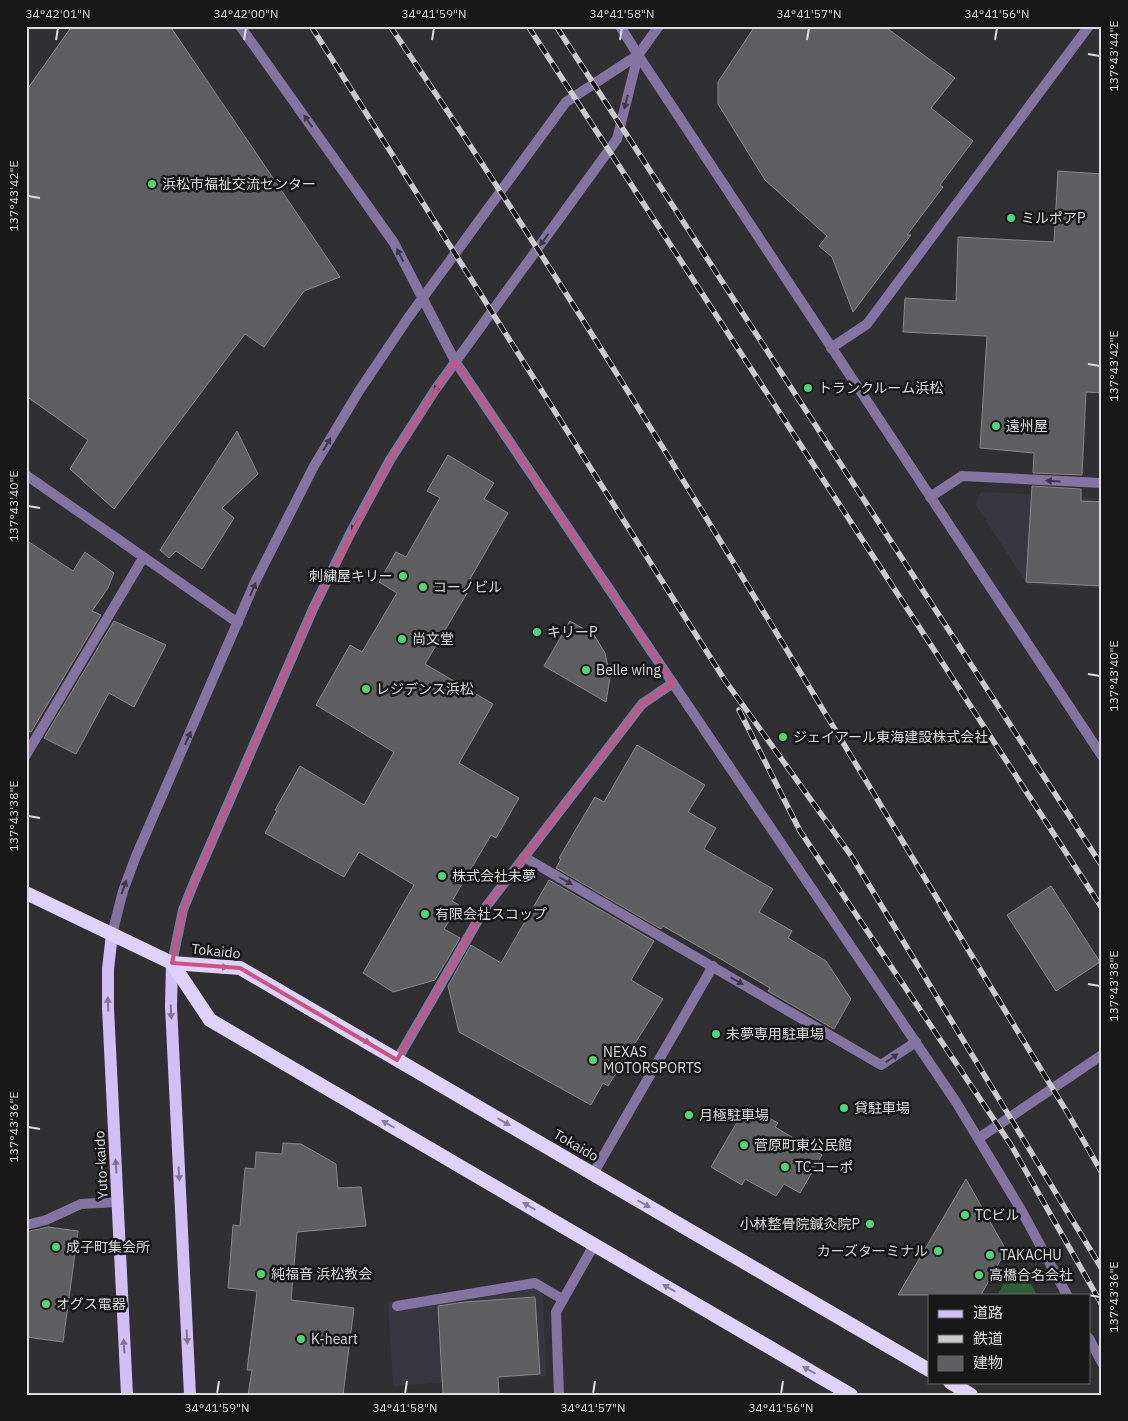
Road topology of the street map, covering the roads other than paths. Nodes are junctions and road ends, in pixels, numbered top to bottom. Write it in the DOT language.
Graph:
graph roads {
  1 [pos="240,26"];
  2 [pos="620,26"];
  3 [pos="659,26"];
  4 [pos="1089,26"];
  5 [pos="638,55"];
  6 [pos="423,298"];
  7 [pos="832,348"];
  8 [pos="455,362"];
  9 [pos="26,475"];
  10 [pos="1102,483"];
  11 [pos="930,497"];
  12 [pos="143,558"];
  13 [pos="238,623"];
  14 [pos="673,683"];
  15 [pos="26,755"];
  16 [pos="1102,756"];
  17 [pos="524,857"];
  18 [pos="26,893"];
  19 [pos="112,934"];
  20 [pos="172,963"];
  21 [pos="712,966"];
  22 [pos="916,1042"];
  23 [pos="1102,1056"];
  24 [pos="398,1060"];
  25 [pos="979,1138"];
  26 [pos="592,1174"];
  27 [pos="117,1202"];
  28 [pos="26,1225"];
  29 [pos="594,1245"];
  30 [pos="1067,1294"];
  31 [pos="562,1299"];
  32 [pos="397,1306"];
  33 [pos="1090,1340"];
  34 [pos="1102,1363"];
  35 [pos="928,1369"];
  36 [pos="953,1384"];
  37 [pos="127,1395"];
  38 [pos="190,1395"];
  39 [pos="559,1395"];
  40 [pos="852,1395"];
  41 [pos="971,1395"];
  6 -- 1 [label="street, one-way"];
  2 -- 5 [label="street"];
  3 -- 5 [label="street"];
  4 -- 7 [label="street"];
  5 -- 6 [label="street"];
  5 -- 7 [label="street"];
  5 -- 8 [label="street, one-way"];
  6 -- 8 [label="street"];
  13 -- 6 [label="street, one-way"];
  7 -- 11 [label="street"];
  8 -- 14 [label="street"];
  8 -- 20 [label="street, one-way"];
  9 -- 12 [label="street"];
  10 -- 11 [label="street, one-way"];
  11 -- 16 [label="street"];
  12 -- 13 [label="street"];
  12 -- 15 [label="street"];
  19 -- 13 [label="street, one-way"];
  14 -- 17 [label="street"];
  14 -- 22 [label="street"];
  17 -- 21 [label="street, one-way"];
  17 -- 24 [label="street"];
  18 -- 19 [label="highway"];
  19 -- 20 [label="highway"];
  27 -- 19 [label="main road, Yuto-kaido, one-way"];
  20 -- 24 [label="highway, Tokaido, one-way"];
  29 -- 20 [label="highway, Tokaido, one-way"];
  20 -- 38 [label="main road, one-way"];
  21 -- 22 [label="street, one-way"];
  21 -- 26 [label="street"];
  22 -- 25 [label="street"];
  23 -- 25 [label="street"];
  24 -- 26 [label="highway, Tokaido, one-way"];
  25 -- 30 [label="street"];
  26 -- 35 [label="highway, Tokaido, one-way"];
  27 -- 28 [label="street"];
  37 -- 27 [label="main road, Yuto-kaido, one-way"];
  29 -- 31 [label="street"];
  40 -- 29 [label="highway, Tokaido, one-way"];
  31 -- 32 [label="street"];
  31 -- 39 [label="street"];
  33 -- 34 [label="street"];
  36 -- 41 [label="highway"];
}
